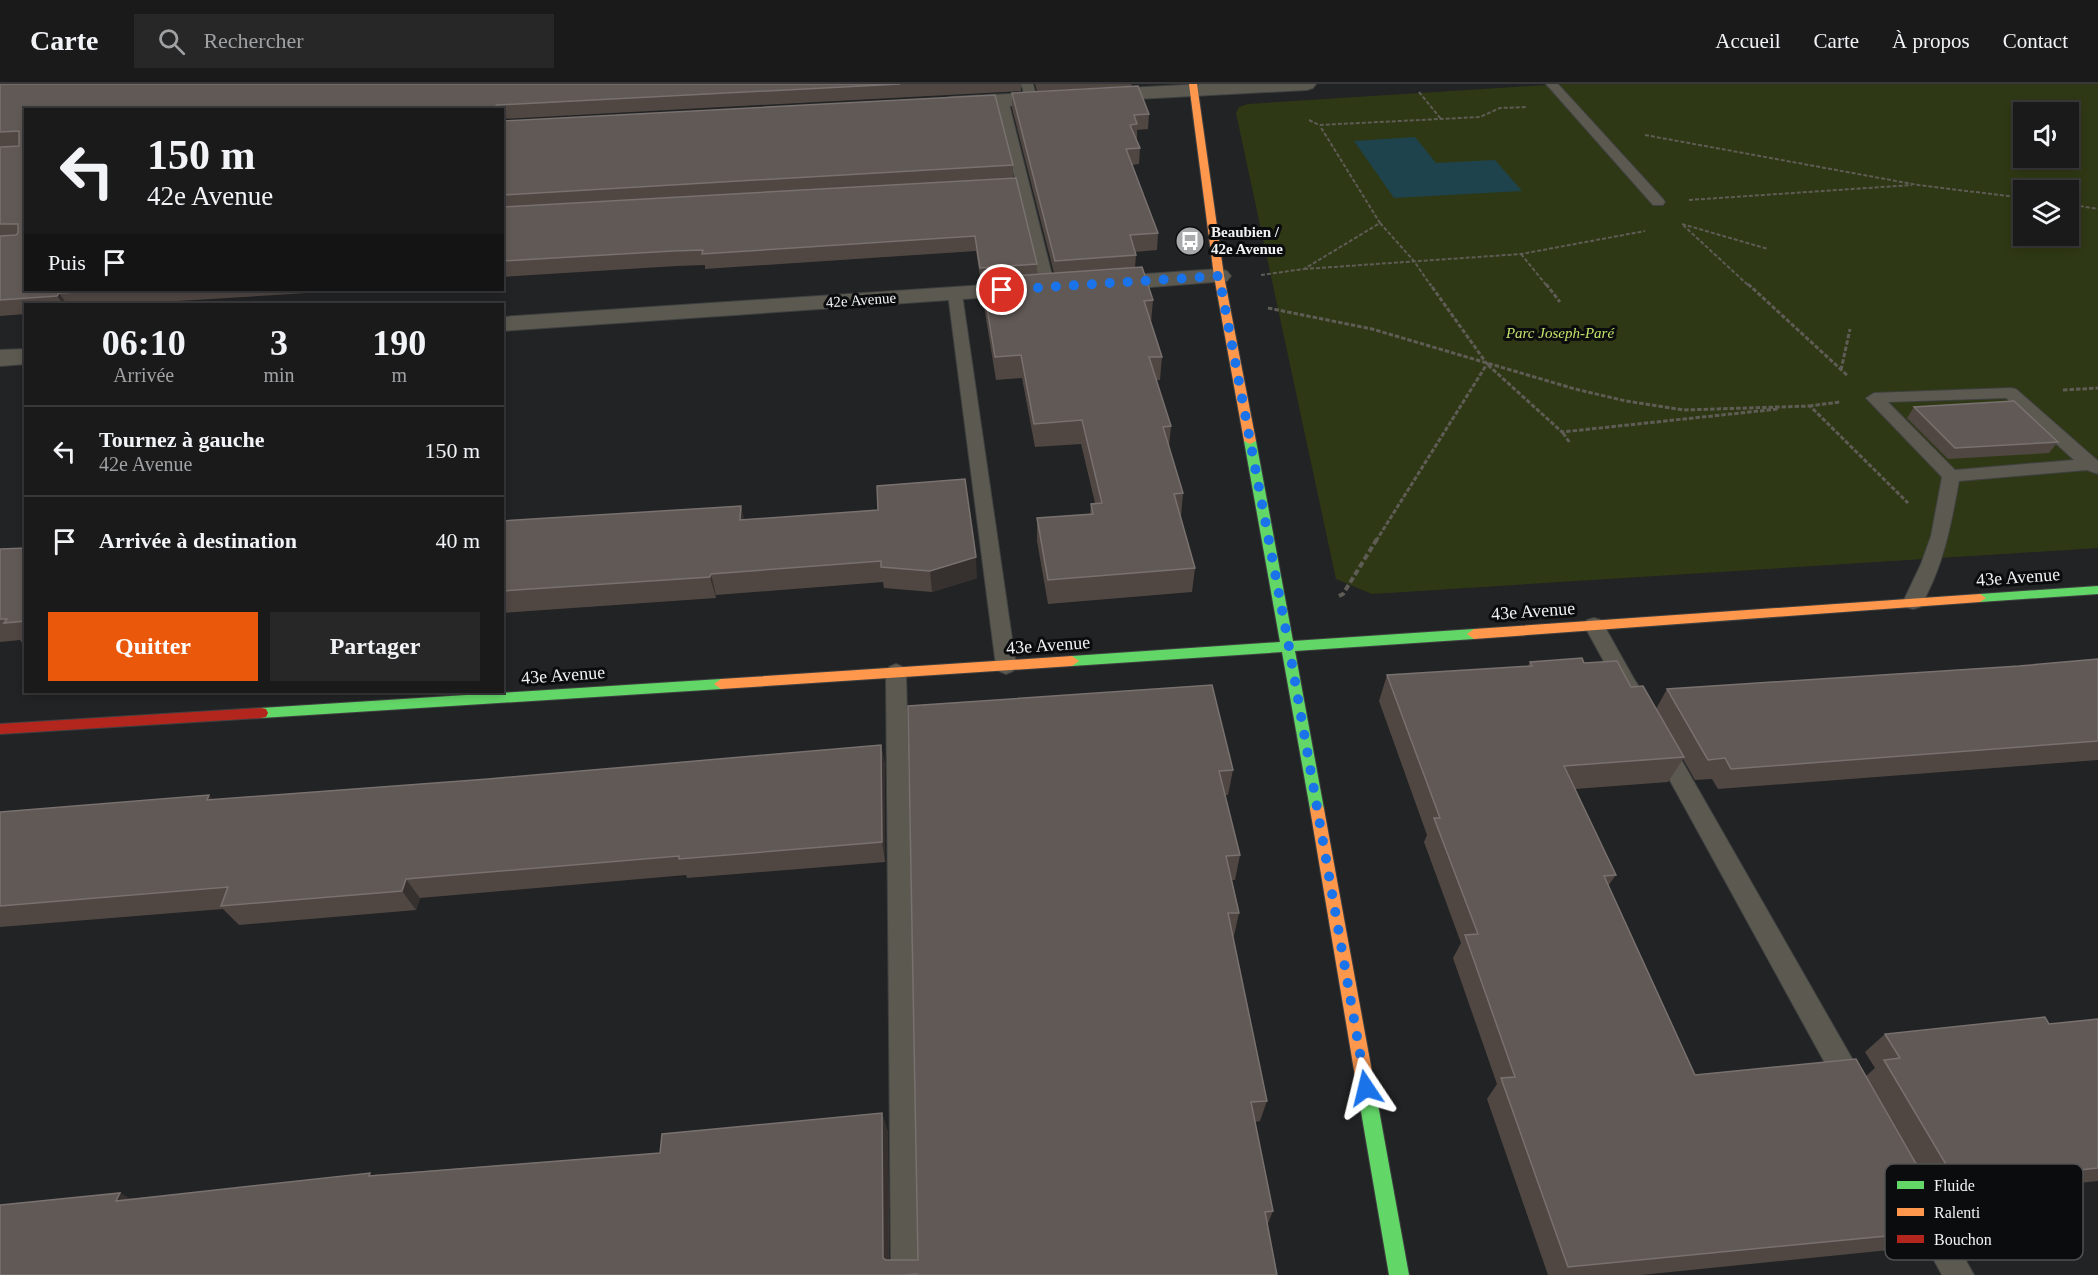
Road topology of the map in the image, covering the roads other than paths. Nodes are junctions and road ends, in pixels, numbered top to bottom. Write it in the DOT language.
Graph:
graph roads {
  1 [pos="1308,84"];
  2 [pos="1552,84"];
  3 [pos="1194,87"];
  4 [pos="1029,91"];
  5 [pos="1002,100"];
  6 [pos="931,104"];
  7 [pos="1658,202"];
  8 [pos="1219,276"];
  9 [pos="1067,286"];
  10 [pos="955,294"];
  11 [pos="504,324"];
  12 [pos="24,356"];
  13 [pos="0,358"];
  14 [pos="2094,466"];
  15 [pos="1951,476"];
  16 [pos="2098,590"];
  17 [pos="1913,602"];
  18 [pos="1594,625"];
  19 [pos="1289,647"];
  20 [pos="1006,666"];
  21 [pos="896,672"];
  22 [pos="0,729"];
  23 [pos="1866,1109"];
  24 [pos="1951,1260"];
  25 [pos="906,1275"];
  26 [pos="1399,1275"];
  27 [pos="1959,1275"];
  1 -- 3 [label="street"];
  2 -- 7 [label="lane"];
  3 -- 4 [label="street"];
  3 -- 8 [label="street"];
  4 -- 5 [label="street"];
  5 -- 6 [label="street"];
  5 -- 9 [label="lane"];
  8 -- 9 [label="street, 42e Avenue"];
  8 -- 19 [label="street"];
  9 -- 10 [label="street, 42e Avenue"];
  10 -- 11 [label="street, 42e Avenue"];
  10 -- 20 [label="lane"];
  12 -- 13 [label="street"];
  14 -- 15 [label="lane"];
  14 -- 15 [label="lane"];
  15 -- 17 [label="lane"];
  16 -- 17 [label="street, 43e Avenue"];
  17 -- 18 [label="street, 43e Avenue"];
  18 -- 19 [label="street, 43e Avenue"];
  18 -- 23 [label="lane"];
  19 -- 20 [label="street, 43e Avenue"];
  19 -- 26 [label="street"];
  20 -- 21 [label="street, 43e Avenue"];
  21 -- 22 [label="street, 43e Avenue"];
  21 -- 25 [label="lane"];
  24 -- 27 [label="lane"];
}
